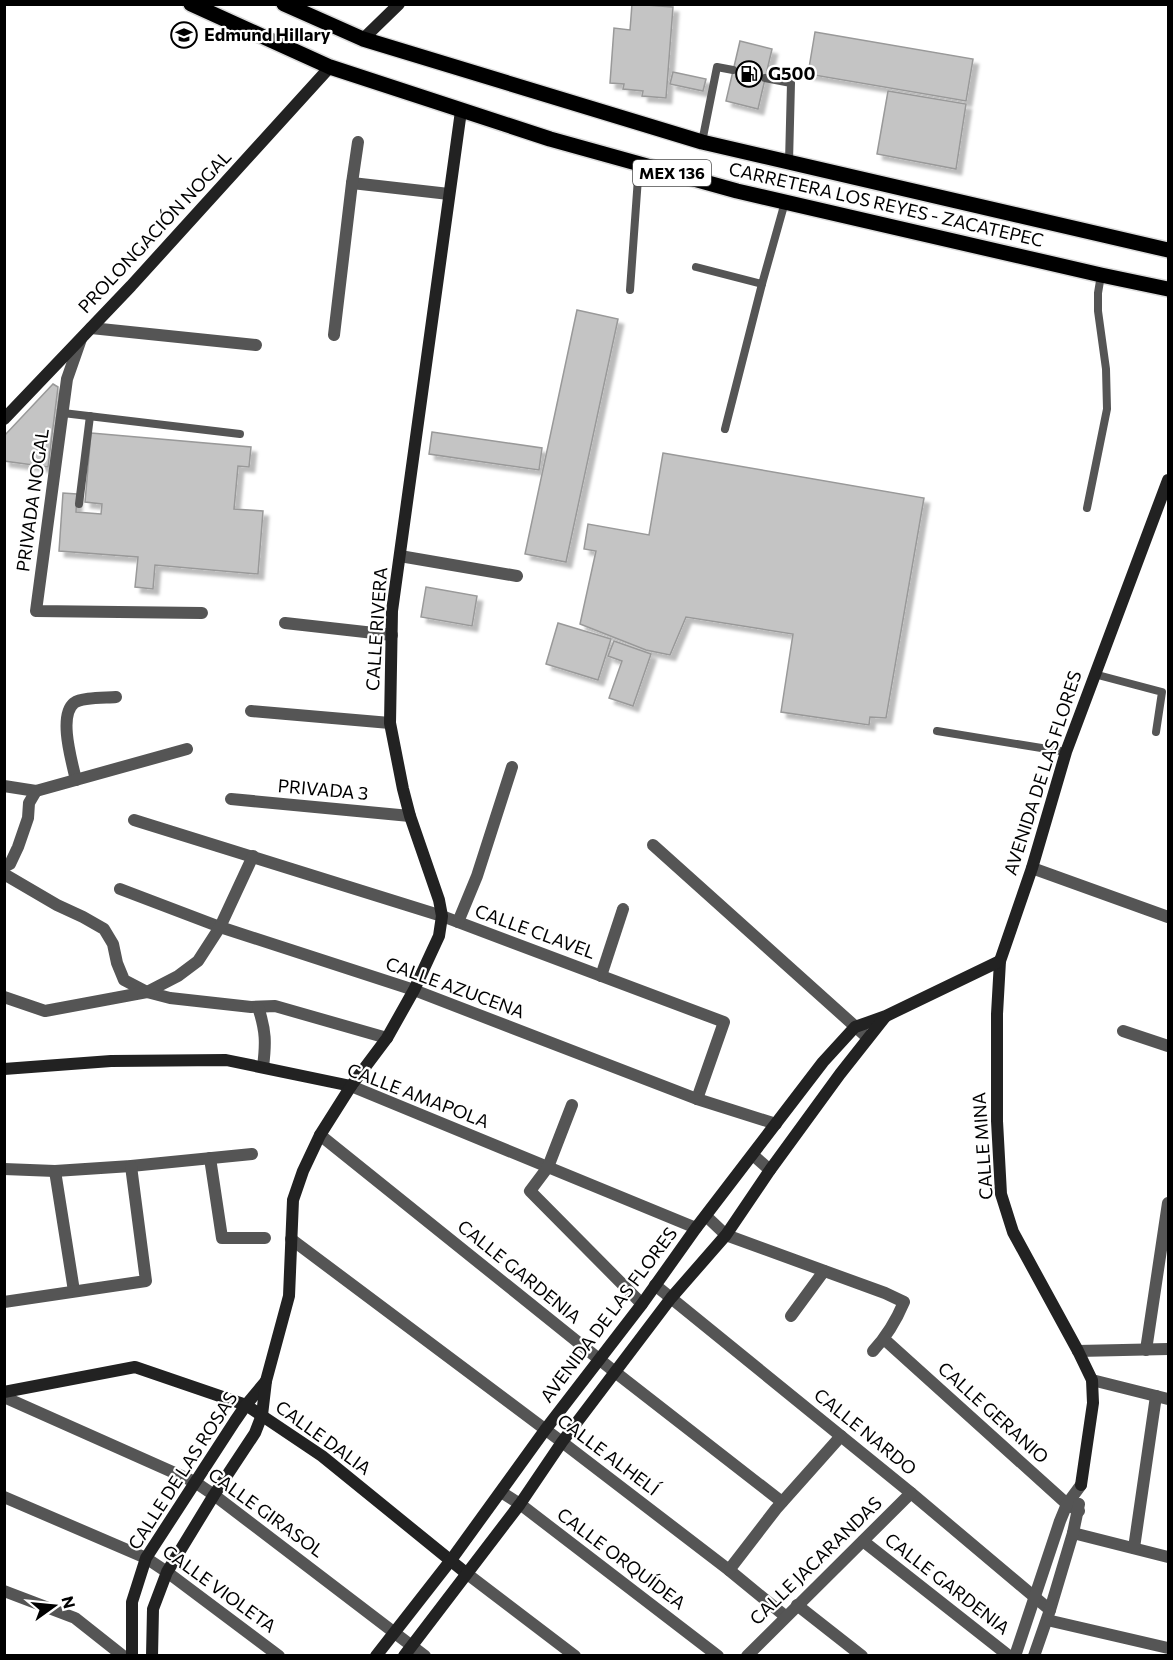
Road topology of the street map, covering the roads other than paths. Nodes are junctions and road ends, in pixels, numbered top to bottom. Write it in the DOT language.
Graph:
graph roads {
  1 [pos="191,4"];
  2 [pos="284,4"];
  3 [pos="399,4"];
  4 [pos="363,39"];
  5 [pos="330,67"];
  6 [pos="733,70"];
  7 [pos="765,78"];
  8 [pos="461,111"];
  9 [pos="358,142"];
  10 [pos="702,142"];
  11 [pos="789,162"];
  12 [pos="639,164"];
  13 [pos="352,183"];
  14 [pos="449,194"];
  15 [pos="785,202"];
  16 [pos="1168,250"];
  17 [pos="696,267"];
  18 [pos="1101,276"];
  19 [pos="762,284"];
  20 [pos="1168,289"];
  21 [pos="630,290"];
  22 [pos="91,327"];
  23 [pos="334,336"];
  24 [pos="81,339"];
  25 [pos="256,345"];
  26 [pos="63,413"];
  27 [pos="90,416"];
  28 [pos="4,418"];
  29 [pos="725,429"];
  30 [pos="240,434"];
  31 [pos="1168,480"];
  32 [pos="79,504"];
  33 [pos="1087,508"];
  34 [pos="400,556"];
  35 [pos="518,576"];
  36 [pos="202,613"];
  37 [pos="285,623"];
  38 [pos="392,635"];
  39 [pos="1094,674"];
  40 [pos="116,697"];
  41 [pos="251,711"];
  42 [pos="390,723"];
  43 [pos="937,731"];
  44 [pos="1156,732"];
  45 [pos="187,749"];
  46 [pos="1066,752"];
  47 [pos="512,767"];
  48 [pos="76,780"];
  49 [pos="4,786"];
  50 [pos="36,791"];
  51 [pos="231,799"];
  52 [pos="410,816"];
  53 [pos="134,820"];
  54 [pos="653,845"];
  55 [pos="253,856"];
  56 [pos="4,867"];
  57 [pos="1032,868"];
  58 [pos="4,873"];
  59 [pos="120,889"];
  60 [pos="623,909"];
  61 [pos="442,916"];
  62 [pos="1168,917"];
  63 [pos="458,922"];
  64 [pos="220,927"];
  65 [pos="1000,961"];
  66 [pos="601,976"];
  67 [pos="414,990"];
  68 [pos="147,992"];
  69 [pos="4,997"];
  70 [pos="258,1007"];
  71 [pos="886,1016"];
  72 [pos="855,1027"];
  73 [pos="1123,1031"];
  74 [pos="387,1038"];
  75 [pos="868,1038"];
  76 [pos="1168,1046"];
  77 [pos="263,1068"];
  78 [pos="4,1069"];
  79 [pos="351,1086"];
  80 [pos="697,1099"];
  81 [pos="572,1106"];
  82 [pos="776,1124"];
  83 [pos="321,1135"];
  84 [pos="252,1154"];
  85 [pos="753,1155"];
  86 [pos="210,1158"];
  87 [pos="131,1166"];
  88 [pos="548,1167"];
  89 [pos="4,1169"];
  90 [pos="770,1170"];
  91 [pos="55,1171"];
  92 [pos="1168,1203"];
  93 [pos="706,1216"];
  94 [pos="696,1228"];
  95 [pos="726,1235"];
  96 [pos="265,1238"];
  97 [pos="291,1239"];
  98 [pos="824,1271"];
  99 [pos="655,1285"];
  100 [pos="74,1291"];
  101 [pos="671,1298"];
  102 [pos="4,1302"];
  103 [pos="642,1304"];
  104 [pos="791,1316"];
  105 [pos="884,1339"];
  106 [pos="1168,1349"];
  107 [pos="1146,1350"];
  108 [pos="1078,1351"];
  109 [pos="873,1352"];
  110 [pos="599,1360"];
  111 [pos="615,1372"];
  112 [pos="1092,1380"];
  113 [pos="266,1381"];
  114 [pos="4,1392"];
  115 [pos="1156,1396"];
  116 [pos="4,1397"];
  117 [pos="1168,1400"];
  118 [pos="246,1405"];
  119 [pos="262,1415"];
  120 [pos="545,1430"];
  121 [pos="841,1436"];
  122 [pos="562,1442"];
  123 [pos="195,1482"];
  124 [pos="1081,1485"];
  125 [pos="501,1492"];
  126 [pos="912,1493"];
  127 [pos="214,1495"];
  128 [pos="4,1497"];
  129 [pos="782,1502"];
  130 [pos="520,1504"];
  131 [pos="1073,1508"];
  132 [pos="1073,1533"];
  133 [pos="863,1540"];
  134 [pos="1134,1548"];
  135 [pos="1168,1557"];
  136 [pos="146,1558"];
  137 [pos="451,1560"];
  138 [pos="729,1570"];
  139 [pos="168,1572"];
  140 [pos="466,1573"];
  141 [pos="4,1591"];
  142 [pos="1035,1597"];
  143 [pos="797,1605"];
  144 [pos="1048,1615"];
  145 [pos="785,1616"];
  146 [pos="394,1631"];
  147 [pos="1168,1648"];
  148 [pos="408,1651"];
  149 [pos="123,1656"];
  150 [pos="132,1656"];
  151 [pos="152,1656"];
  152 [pos="279,1656"];
  153 [pos="376,1656"];
  154 [pos="425,1656"];
  155 [pos="575,1656"];
  156 [pos="718,1656"];
  157 [pos="747,1656"];
  158 [pos="862,1656"];
  159 [pos="1009,1656"];
  160 [pos="1015,1656"];
  161 [pos="1034,1656"];
  1 -- 5 [label="main road, CARRETERA LOS REYES - ZACATEPEC / MEX 136"];
  2 -- 4 [label="main road, CARRETERA LOS REYES - ZACATEPEC / MEX 136"];
  3 -- 4 [label="main road"];
  4 -- 10 [label="main road, CARRETERA LOS REYES - ZACATEPEC / MEX 136"];
  5 -- 8 [label="main road, CARRETERA LOS REYES - ZACATEPEC / MEX 136"];
  5 -- 22 [label="main road, PROLONGACIÓN NOGAL"];
  6 -- 10 [label="lane"];
  7 -- 11 [label="lane"];
  8 -- 12 [label="main road, CARRETERA LOS REYES - ZACATEPEC / MEX 136"];
  8 -- 14 [label="main road, CALLE RIVERA"];
  9 -- 13 [label="street"];
  10 -- 11 [label="main road, CARRETERA LOS REYES - ZACATEPEC / MEX 136"];
  11 -- 16 [label="main road, CARRETERA LOS REYES - ZACATEPEC / MEX 136"];
  12 -- 15 [label="main road, CARRETERA LOS REYES - ZACATEPEC / MEX 136"];
  12 -- 21 [label="lane"];
  13 -- 14 [label="street"];
  13 -- 23 [label="street"];
  14 -- 34 [label="main road, CALLE RIVERA"];
  15 -- 18 [label="main road, CARRETERA LOS REYES - ZACATEPEC / MEX 136"];
  15 -- 19 [label="lane"];
  17 -- 19 [label="lane"];
  18 -- 20 [label="main road, CARRETERA LOS REYES - ZACATEPEC / MEX 136"];
  18 -- 33 [label="lane"];
  19 -- 29 [label="lane"];
  22 -- 24 [label="main road, PROLONGACIÓN NOGAL"];
  22 -- 25 [label="street"];
  24 -- 26 [label="street, PRIVADA NOGAL"];
  24 -- 28 [label="main road, PROLONGACIÓN NOGAL"];
  26 -- 27 [label="lane"];
  26 -- 36 [label="street, PRIVADA NOGAL"];
  27 -- 30 [label="lane"];
  27 -- 32 [label="lane"];
  31 -- 39 [label="main road, AVENIDA DE LAS FLORES"];
  34 -- 35 [label="street"];
  34 -- 38 [label="main road, CALLE RIVERA"];
  37 -- 38 [label="street"];
  38 -- 42 [label="main road, CALLE RIVERA"];
  39 -- 44 [label="lane"];
  39 -- 46 [label="main road, AVENIDA DE LAS FLORES"];
  40 -- 48 [label="street"];
  41 -- 42 [label="street"];
  42 -- 52 [label="main road, CALLE RIVERA"];
  43 -- 46 [label="lane"];
  45 -- 48 [label="street"];
  46 -- 57 [label="main road, AVENIDA DE LAS FLORES"];
  47 -- 63 [label="street"];
  48 -- 50 [label="street"];
  49 -- 50 [label="street"];
  50 -- 56 [label="street"];
  51 -- 52 [label="street, PRIVADA 3"];
  52 -- 61 [label="main road, CALLE RIVERA"];
  53 -- 55 [label="street, CALLE CLAVEL"];
  54 -- 72 [label="street"];
  55 -- 61 [label="street, CALLE CLAVEL"];
  55 -- 64 [label="street"];
  57 -- 62 [label="street"];
  57 -- 65 [label="main road, AVENIDA DE LAS FLORES"];
  58 -- 68 [label="street"];
  59 -- 64 [label="street, CALLE AZUCENA"];
  60 -- 66 [label="street"];
  61 -- 63 [label="street, CALLE CLAVEL"];
  61 -- 67 [label="main road, CALLE RIVERA"];
  63 -- 66 [label="street, CALLE CLAVEL"];
  64 -- 67 [label="street, CALLE AZUCENA"];
  64 -- 68 [label="street"];
  65 -- 71 [label="main road, AVENIDA DE LAS FLORES"];
  65 -- 108 [label="main road, CALLE MINA"];
  66 -- 80 [label="street, CALLE CLAVEL"];
  67 -- 74 [label="main road, CALLE RIVERA"];
  67 -- 80 [label="street, CALLE AZUCENA"];
  68 -- 69 [label="street"];
  68 -- 70 [label="street"];
  70 -- 74 [label="street"];
  70 -- 77 [label="street"];
  71 -- 72 [label="main road, AVENIDA DE LAS FLORES"];
  71 -- 75 [label="main road, AVENIDA DE LAS FLORES"];
  72 -- 75 [label="street"];
  72 -- 82 [label="main road, AVENIDA DE LAS FLORES"];
  73 -- 76 [label="street"];
  74 -- 79 [label="main road, CALLE RIVERA"];
  75 -- 90 [label="main road, AVENIDA DE LAS FLORES"];
  77 -- 78 [label="main road, CALLE AMAPOLA"];
  77 -- 79 [label="main road, CALLE AMAPOLA"];
  79 -- 83 [label="main road, CALLE DE LAS ROSAS"];
  79 -- 88 [label="street, CALLE AMAPOLA"];
  80 -- 82 [label="street, CALLE AZUCENA"];
  81 -- 88 [label="street"];
  82 -- 85 [label="main road, AVENIDA DE LAS FLORES"];
  83 -- 97 [label="main road, CALLE DE LAS ROSAS"];
  83 -- 110 [label="street, CALLE GARDENIA"];
  84 -- 86 [label="street"];
  85 -- 90 [label="street"];
  85 -- 93 [label="main road, AVENIDA DE LAS FLORES"];
  86 -- 87 [label="street"];
  86 -- 96 [label="street"];
  87 -- 91 [label="street"];
  87 -- 100 [label="street"];
  88 -- 94 [label="street, CALLE AMAPOLA"];
  88 -- 103 [label="street"];
  89 -- 91 [label="street"];
  90 -- 95 [label="main road, AVENIDA DE LAS FLORES"];
  91 -- 100 [label="street"];
  92 -- 107 [label="street"];
  93 -- 94 [label="main road, AVENIDA DE LAS FLORES"];
  93 -- 95 [label="street"];
  94 -- 99 [label="main road, AVENIDA DE LAS FLORES"];
  95 -- 98 [label="street"];
  95 -- 101 [label="main road, AVENIDA DE LAS FLORES"];
  97 -- 113 [label="main road, CALLE DE LAS ROSAS"];
  97 -- 120 [label="street, CALLE ALHELÍ"];
  98 -- 104 [label="street"];
  98 -- 105 [label="street"];
  99 -- 101 [label="street, CALLE NARDO"];
  99 -- 103 [label="main road, AVENIDA DE LAS FLORES"];
  100 -- 102 [label="street"];
  101 -- 111 [label="main road, AVENIDA DE LAS FLORES"];
  101 -- 121 [label="street, CALLE NARDO"];
  103 -- 110 [label="main road, AVENIDA DE LAS FLORES"];
  105 -- 109 [label="street"];
  105 -- 131 [label="street, CALLE GERANIO"];
  106 -- 107 [label="street"];
  107 -- 108 [label="street"];
  108 -- 112 [label="main road, CALLE MINA"];
  110 -- 111 [label="street, CALLE GARDENIA"];
  110 -- 120 [label="main road, AVENIDA DE LAS FLORES"];
  111 -- 122 [label="main road, AVENIDA DE LAS FLORES"];
  111 -- 129 [label="street, CALLE GARDENIA"];
  112 -- 115 [label="street"];
  112 -- 124 [label="main road"];
  113 -- 118 [label="main road, CALLE DE LAS ROSAS"];
  113 -- 119 [label="main road, CALLE DE LAS ROSAS"];
  114 -- 118 [label="main road, CALLE DALIA"];
  115 -- 117 [label="street"];
  115 -- 134 [label="street"];
  116 -- 123 [label="street, CALLE GIRASOL"];
  118 -- 119 [label="main road, CALLE DALIA"];
  118 -- 123 [label="main road, CALLE DE LAS ROSAS"];
  119 -- 127 [label="main road, CALLE DE LAS ROSAS"];
  119 -- 137 [label="main road, CALLE DALIA"];
  120 -- 122 [label="street, CALLE ALHELÍ"];
  120 -- 125 [label="main road, AVENIDA DE LAS FLORES"];
  121 -- 126 [label="street, CALLE NARDO"];
  121 -- 129 [label="street"];
  122 -- 130 [label="main road, AVENIDA DE LAS FLORES"];
  122 -- 138 [label="street, CALLE ALHELÍ"];
  123 -- 127 [label="street, CALLE GIRASOL"];
  123 -- 136 [label="main road, CALLE DE LAS ROSAS"];
  124 -- 131 [label="street"];
  125 -- 130 [label="street, CALLE ORQUÍDEA"];
  125 -- 137 [label="main road, AVENIDA DE LAS FLORES"];
  126 -- 133 [label="street, CALLE JACARANDAS"];
  126 -- 142 [label="street, CALLE NARDO"];
  127 -- 139 [label="main road, CALLE DE LAS ROSAS"];
  127 -- 146 [label="street, CALLE GIRASOL"];
  128 -- 136 [label="street, CALLE VIOLETA"];
  129 -- 138 [label="street"];
  130 -- 140 [label="main road, AVENIDA DE LAS FLORES"];
  130 -- 156 [label="street, CALLE ORQUÍDEA"];
  131 -- 132 [label="street"];
  131 -- 142 [label="street"];
  132 -- 134 [label="street"];
  132 -- 144 [label="street"];
  133 -- 143 [label="street, CALLE JACARANDAS"];
  133 -- 159 [label="street, CALLE GARDENIA"];
  134 -- 135 [label="street"];
  136 -- 139 [label="street, CALLE VIOLETA"];
  136 -- 150 [label="main road, CALLE DE LAS ROSAS"];
  137 -- 140 [label="main road, CALLE DALIA"];
  137 -- 146 [label="main road, AVENIDA DE LAS FLORES"];
  138 -- 145 [label="street, CALLE ALHELÍ"];
  139 -- 151 [label="main road, CALLE DE LAS ROSAS"];
  139 -- 152 [label="street, CALLE VIOLETA"];
  140 -- 148 [label="main road, AVENIDA DE LAS FLORES"];
  140 -- 155 [label="street, CALLE DALIA"];
  141 -- 149 [label="street"];
  142 -- 144 [label="street, CALLE NARDO"];
  142 -- 160 [label="street"];
  143 -- 145 [label="street, CALLE JACARANDAS"];
  143 -- 158 [label="street"];
  144 -- 147 [label="street"];
  144 -- 161 [label="street"];
  145 -- 157 [label="street, CALLE JACARANDAS"];
  146 -- 148 [label="street, CALLE GIRASOL"];
  146 -- 153 [label="main road, AVENIDA DE LAS FLORES"];
  148 -- 154 [label="street, CALLE GIRASOL"];
}
